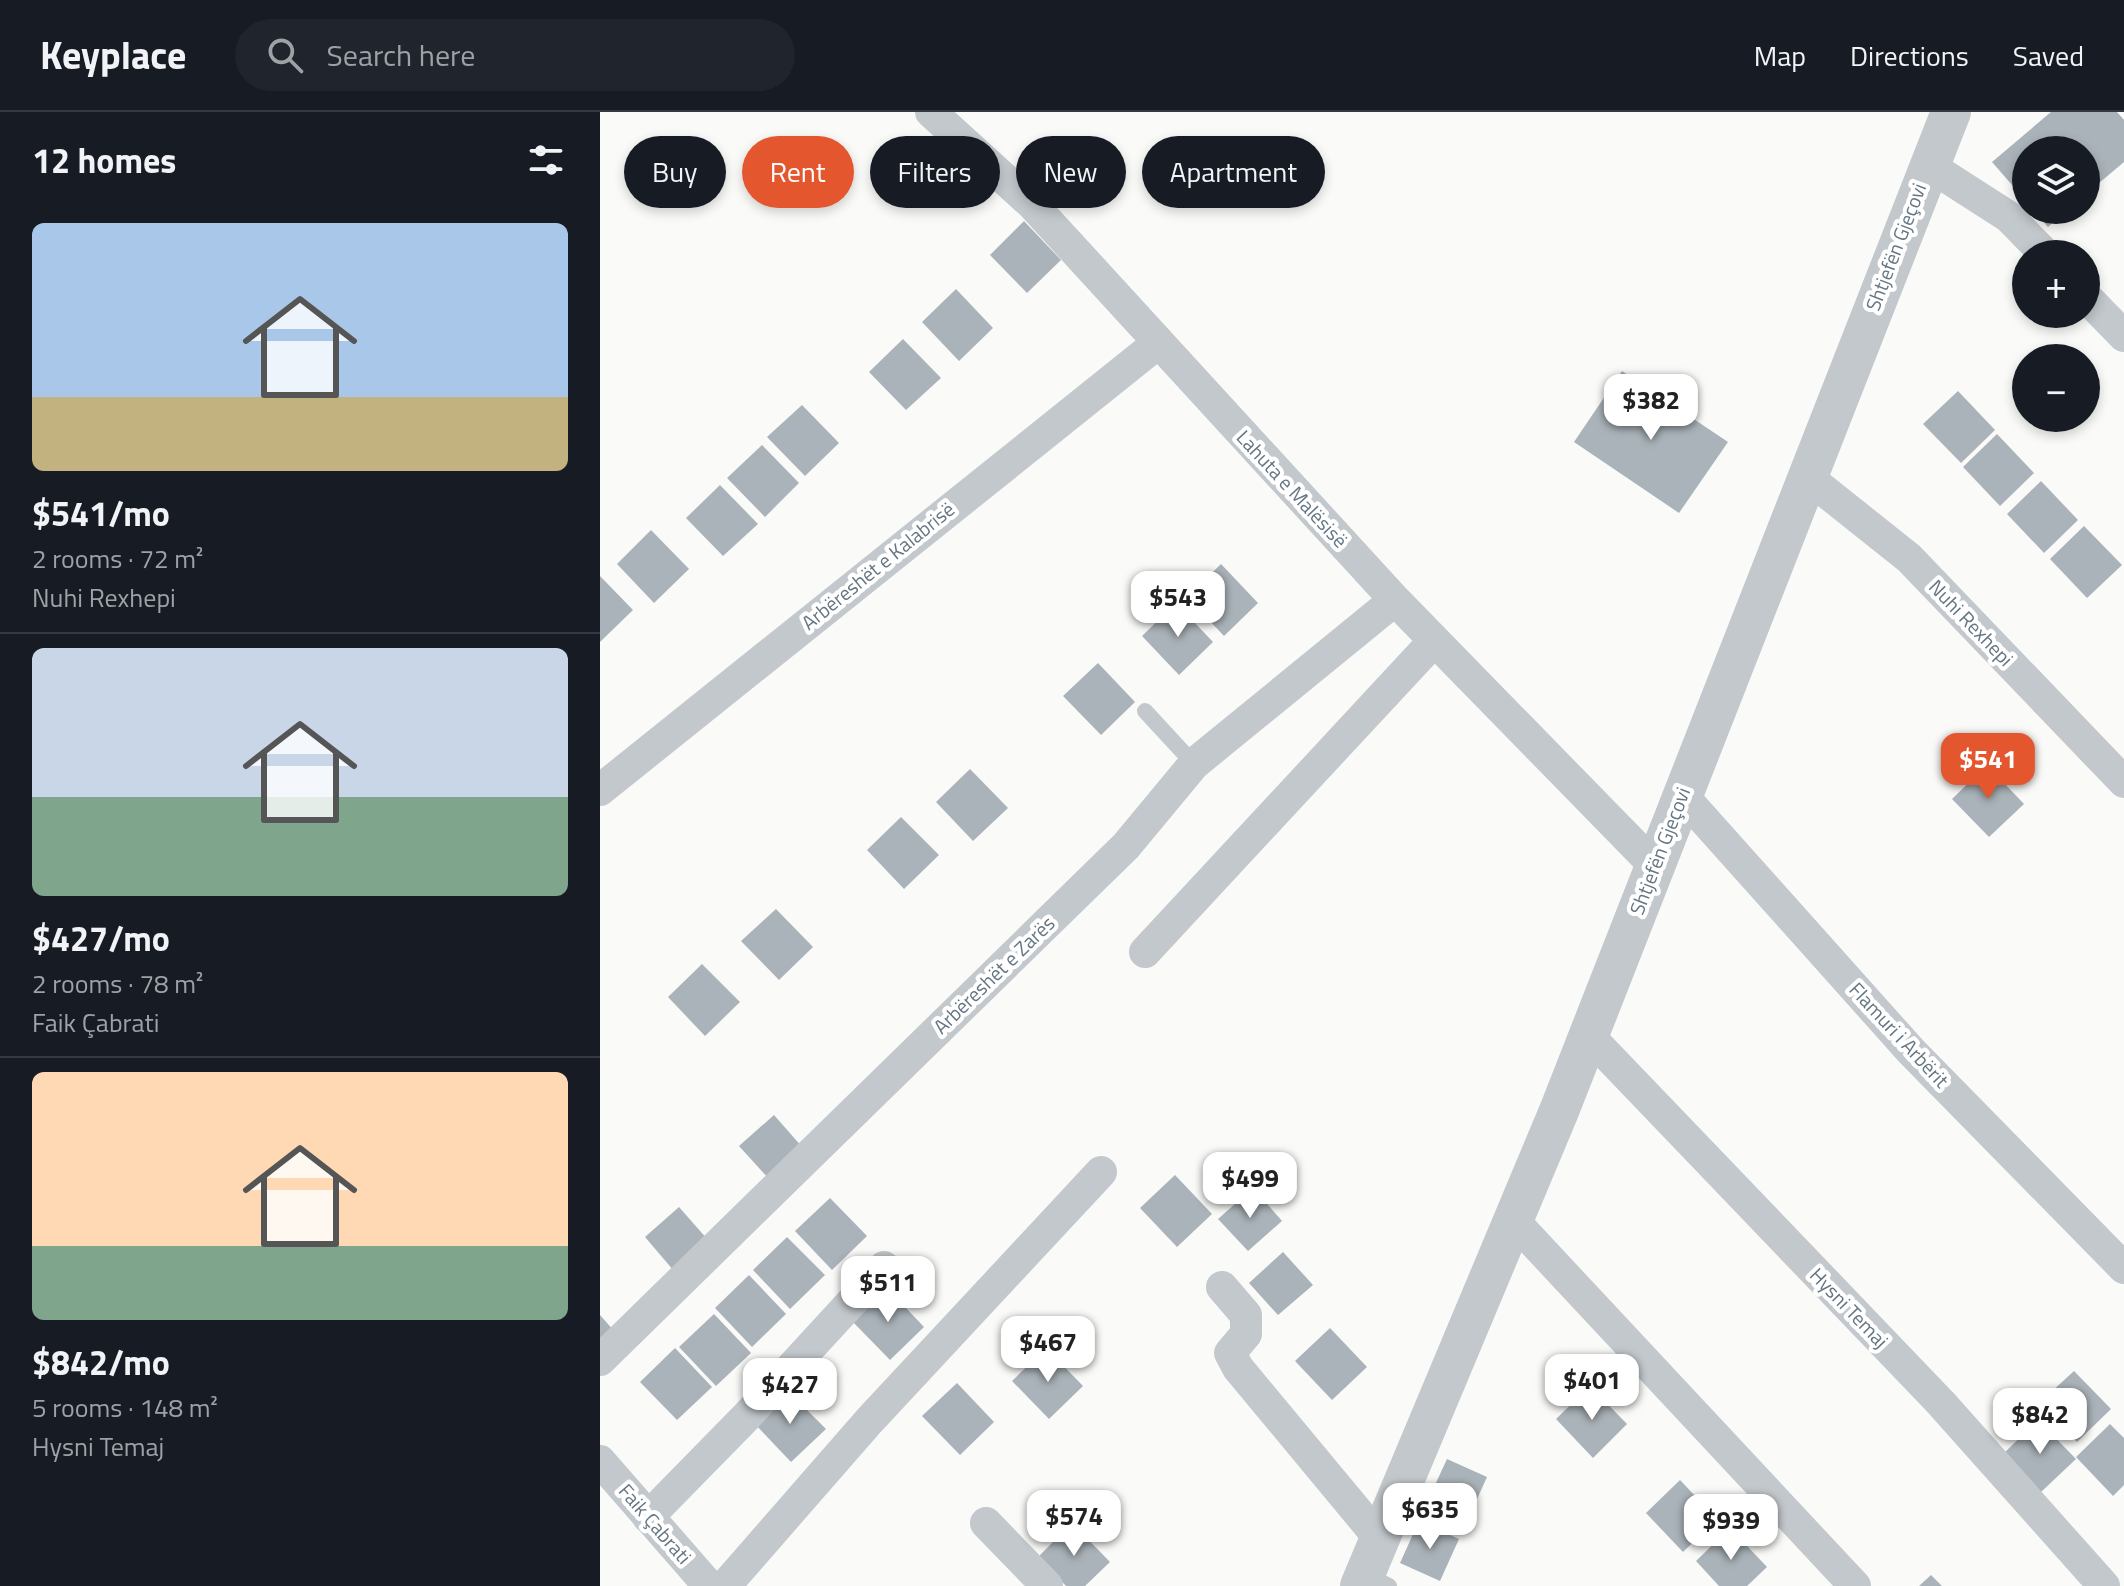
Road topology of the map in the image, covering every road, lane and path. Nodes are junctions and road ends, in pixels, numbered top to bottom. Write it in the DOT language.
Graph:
graph roads {
  1 [pos="931,112"];
  2 [pos="1951,112"];
  3 [pos="1928,165"];
  4 [pos="2031,240"];
  5 [pos="2100,311"];
  6 [pos="2124,336"];
  7 [pos="1158,343"];
  8 [pos="1806,476"];
  9 [pos="1395,600"];
  10 [pos="1434,641"];
  11 [pos="1145,711"];
  12 [pos="1194,764"];
  13 [pos="2124,782"];
  14 [pos="600,790"];
  15 [pos="1682,795"];
  16 [pos="1654,865"];
  17 [pos="1145,952"];
  18 [pos="1588,1035"];
  19 [pos="1101,1172"];
  20 [pos="1513,1220"];
  21 [pos="884,1267"];
  22 [pos="2124,1268"];
  23 [pos="1222,1287"];
  24 [pos="600,1360"];
  25 [pos="600,1461"];
  26 [pos="648,1517"];
  27 [pos="986,1523"];
  28 [pos="1374,1571"];
  29 [pos="709,1586"];
  30 [pos="725,1586"];
  31 [pos="1047,1586"];
  32 [pos="1855,1586"];
  33 [pos="2104,1586"];
  1 -- 7 [label="street, Lahuta e Malësisë"];
  2 -- 3 [label="street, Shtjefën Gjeçovi"];
  3 -- 4 [label="street"];
  3 -- 8 [label="street, Shtjefën Gjeçovi"];
  5 -- 6 [label="street"];
  7 -- 9 [label="street, Lahuta e Malësisë"];
  7 -- 14 [label="street, Arbëreshët e Kalabrisë"];
  8 -- 13 [label="street, Nuhi Rexhepi"];
  8 -- 15 [label="street, Shtjefën Gjeçovi"];
  9 -- 10 [label="street, Lahuta e Malësisë"];
  9 -- 12 [label="street, Arbëreshët e Zarës"];
  10 -- 16 [label="street, Lahuta e Malësisë"];
  10 -- 17 [label="street"];
  11 -- 12 [label="lane"];
  12 -- 24 [label="street, Arbëreshët e Zarës"];
  15 -- 16 [label="street, Shtjefën Gjeçovi"];
  15 -- 22 [label="street, Flamuri i Arbërit"];
  16 -- 18 [label="street, Shtjefën Gjeçovi"];
  18 -- 20 [label="street, Shtjefën Gjeçovi"];
  18 -- 33 [label="street, Hysni Temaj"];
  19 -- 30 [label="street"];
  20 -- 28 [label="street, Shtjefën Gjeçovi"];
  20 -- 32 [label="street"];
  21 -- 26 [label="street"];
  23 -- 28 [label="street"];
  25 -- 26 [label="street, Faik Çabrati"];
  26 -- 29 [label="street, Faik Çabrati"];
  27 -- 31 [label="street"];
}
